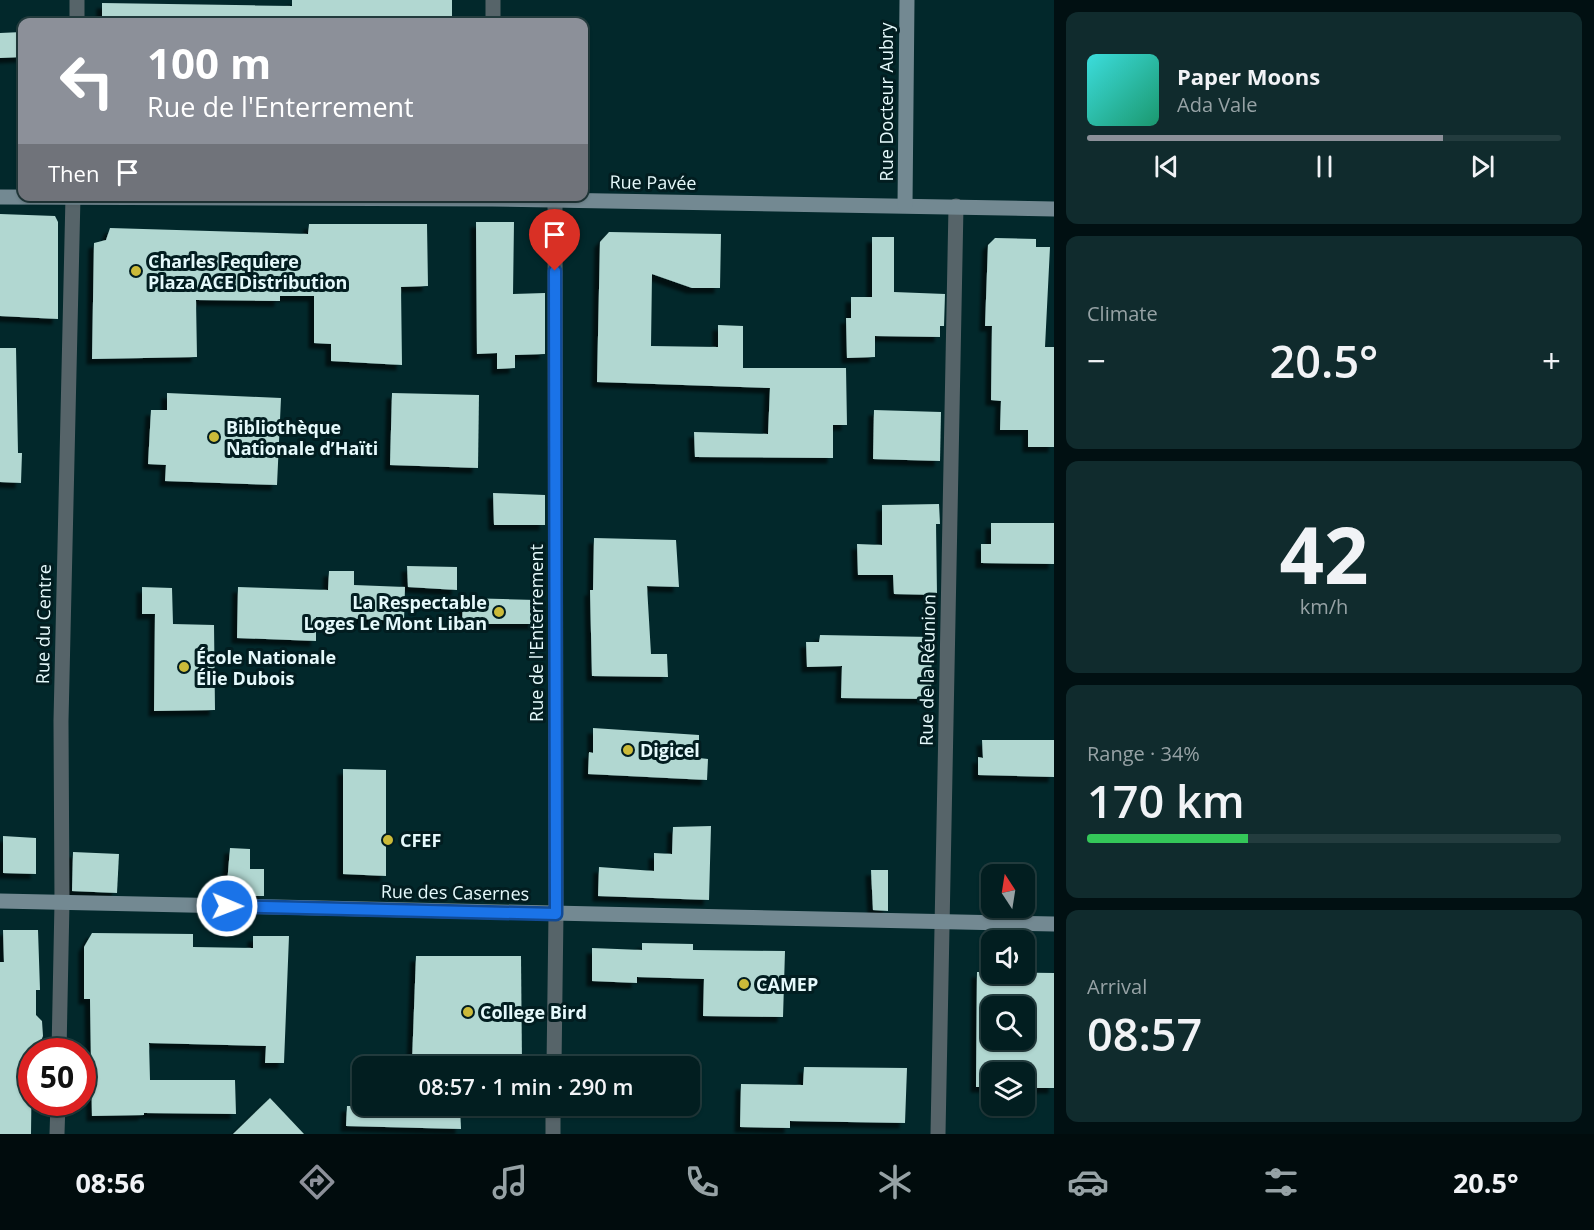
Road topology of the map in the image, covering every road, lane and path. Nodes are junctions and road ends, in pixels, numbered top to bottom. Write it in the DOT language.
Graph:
graph roads {
  1 [pos="77,0"];
  2 [pos="493,0"];
  3 [pos="907,0"];
  4 [pos="77,18"];
  5 [pos="492,18"];
  6 [pos="0,197"];
  7 [pos="18,197"];
  8 [pos="588,200"];
  9 [pos="73,201"];
  10 [pos="555,201"];
  11 [pos="905,205"];
  12 [pos="956,206"];
  13 [pos="1054,209"];
  14 [pos="0,901"];
  15 [pos="62,902"];
  16 [pos="556,914"];
  17 [pos="942,924"];
  18 [pos="1054,924"];
  19 [pos="59,1038"];
  20 [pos="554,1056"];
  21 [pos="58,1116"];
  22 [pos="553,1116"];
  23 [pos="57,1134"];
  24 [pos="553,1134"];
  25 [pos="938,1134"];
  1 -- 4 [label="street"];
  2 -- 5 [label="street"];
  3 -- 11 [label="main road, Rue Docteur Aubry"];
  6 -- 7 [label="main road, Rue Pavée"];
  8 -- 11 [label="main road, Rue Pavée"];
  9 -- 15 [label="street, Rue du Centre"];
  10 -- 16 [label="street, Rue de l'Enterrement"];
  11 -- 12 [label="main road, Rue Pavée"];
  12 -- 13 [label="main road, Rue Pavée"];
  12 -- 17 [label="street, Rue de la Réunion"];
  14 -- 15 [label="main road, Rue des Casernes"];
  15 -- 16 [label="main road, Rue des Casernes"];
  15 -- 19 [label="street, Rue du Centre"];
  16 -- 17 [label="main road, Rue des Casernes"];
  16 -- 20 [label="street, Rue de l'Enterrement"];
  17 -- 18 [label="main road, Rue des Casernes"];
  17 -- 25 [label="street, Rue de la Réunion"];
  21 -- 23 [label="street"];
  22 -- 24 [label="street"];
}
